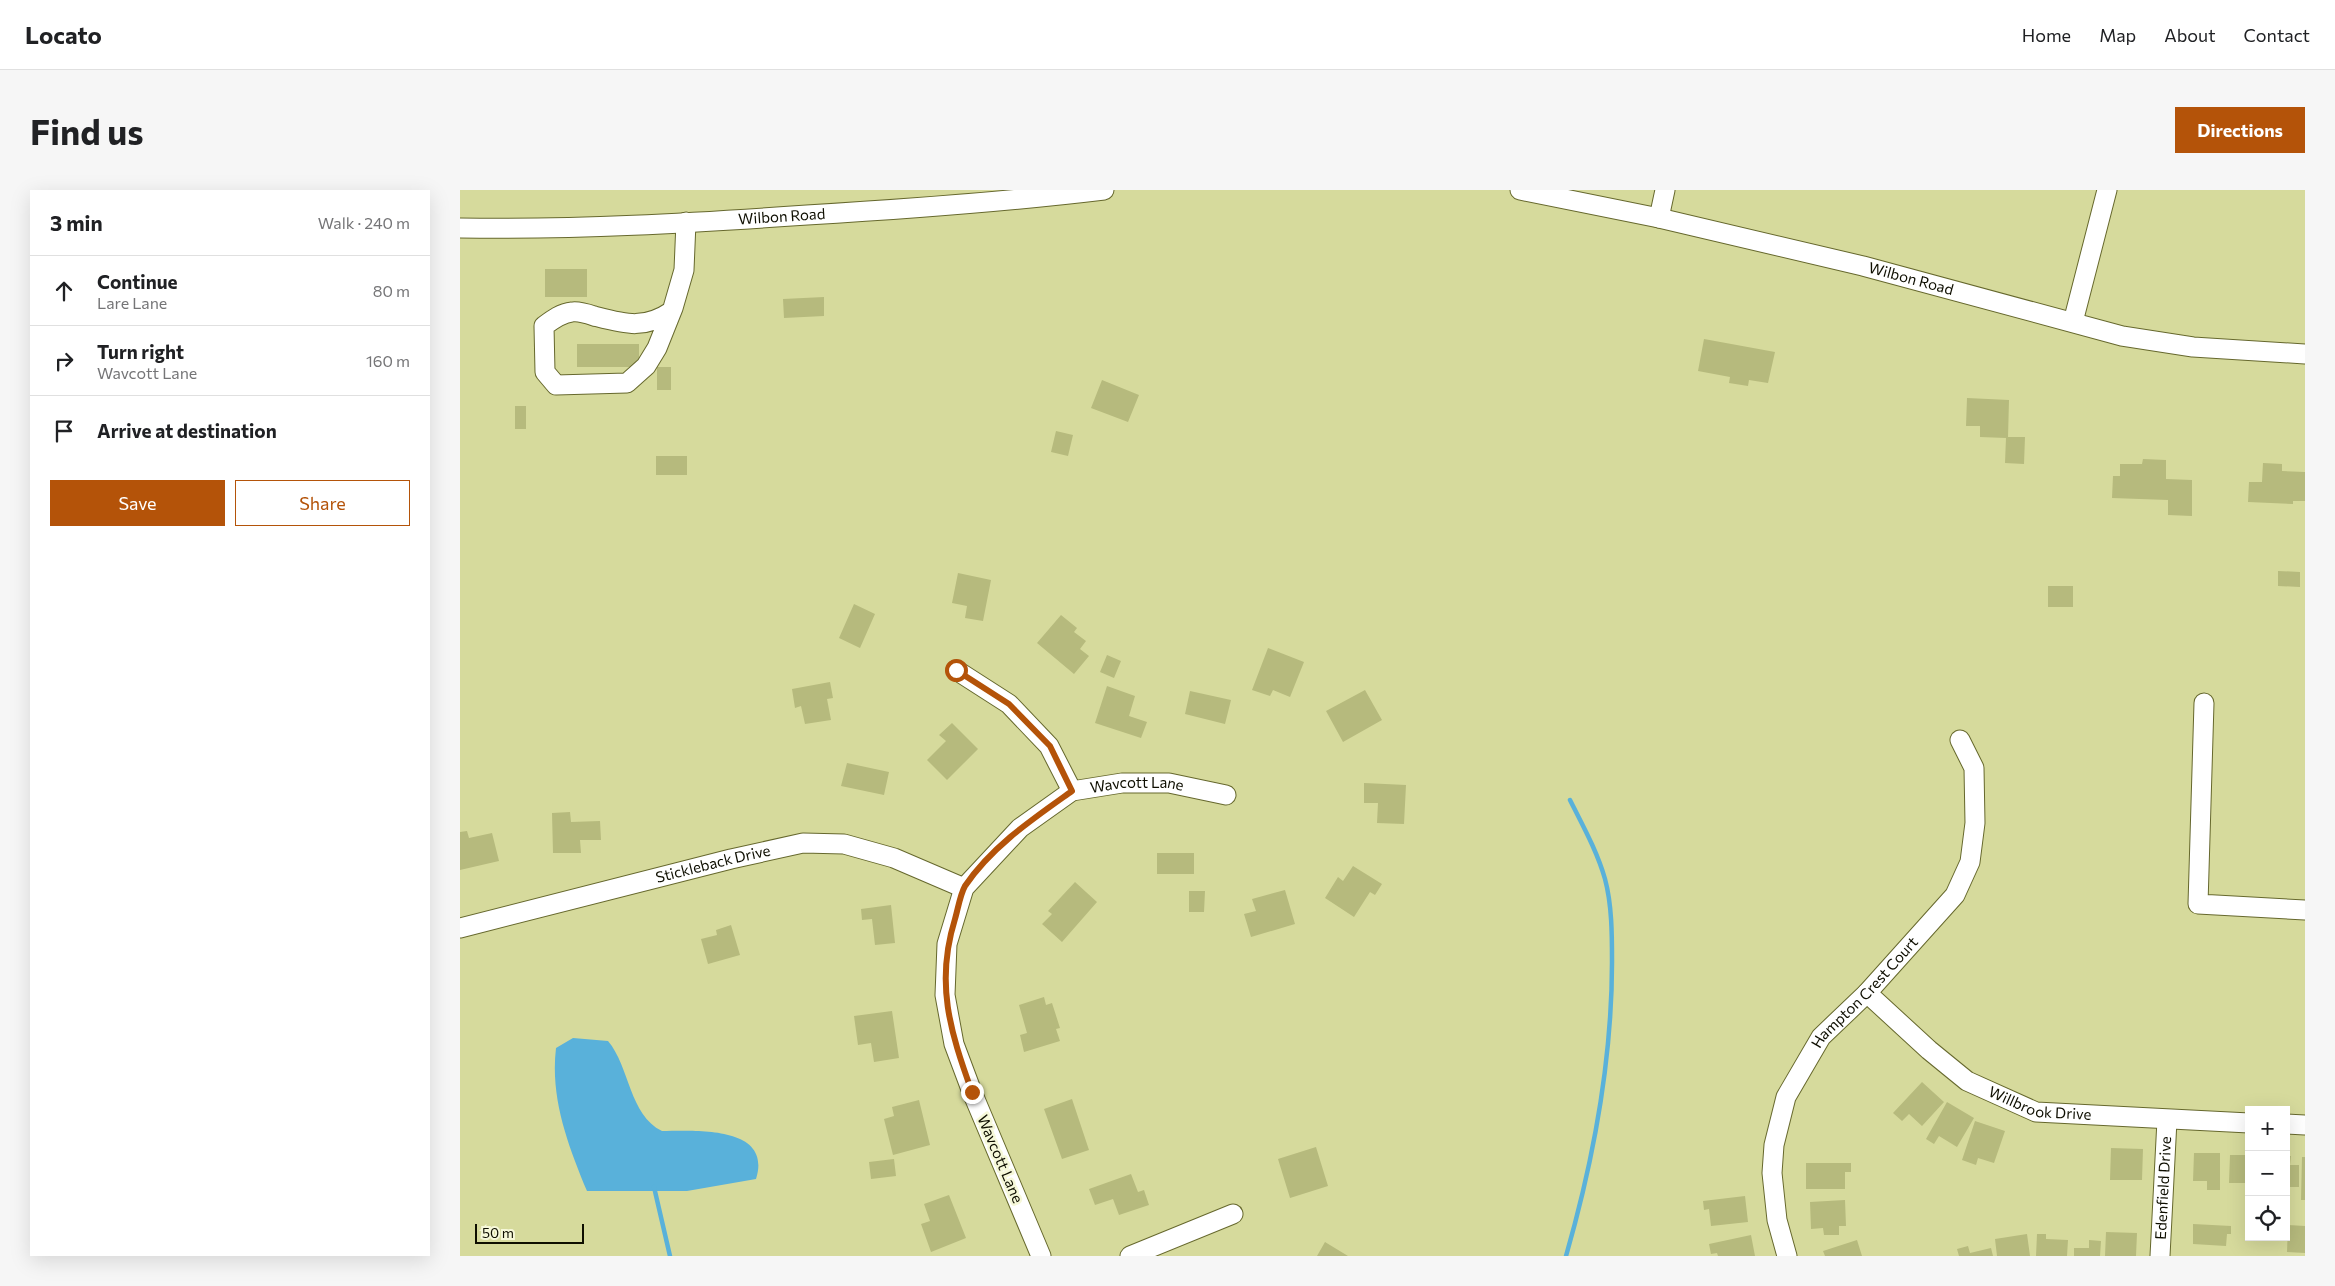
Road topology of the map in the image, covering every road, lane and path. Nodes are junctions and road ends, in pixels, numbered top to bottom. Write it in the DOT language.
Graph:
graph roads {
  1 [pos="1098,190"];
  2 [pos="1520,190"];
  3 [pos="1665,190"];
  4 [pos="2107,190"];
  5 [pos="1659,218"];
  6 [pos="686,222"];
  7 [pos="460,228"];
  8 [pos="672,310"];
  9 [pos="2073,322"];
  10 [pos="2305,354"];
  11 [pos="956,670"];
  12 [pos="2204,703"];
  13 [pos="1960,740"];
  14 [pos="1072,791"];
  15 [pos="1226,795"];
  16 [pos="964,888"];
  17 [pos="2305,910"];
  18 [pos="460,928"];
  19 [pos="1867,992"];
  20 [pos="2167,1120"];
  21 [pos="2245,1123"];
  22 [pos="2290,1124"];
  23 [pos="2305,1125"];
  24 [pos="1233,1214"];
  25 [pos="1041,1256"];
  26 [pos="1130,1256"];
  27 [pos="1787,1256"];
  28 [pos="2160,1256"];
  1 -- 6 [label="street, Wilbon Road"];
  2 -- 5 [label="street, Wilbon Road"];
  3 -- 5 [label="street"];
  4 -- 9 [label="street"];
  5 -- 9 [label="street, Wilbon Road"];
  6 -- 7 [label="street, Wilbon Road"];
  6 -- 8 [label="street"];
  8 -- 8 [label="street"];
  9 -- 10 [label="street, Wilbon Road"];
  11 -- 14 [label="street"];
  12 -- 17 [label="street"];
  13 -- 19 [label="street, Hampton Crest Court"];
  14 -- 15 [label="street, Wavcott Lane"];
  14 -- 16 [label="street, Wavcott Lane"];
  16 -- 18 [label="street, Stickleback Drive"];
  16 -- 25 [label="street, Wavcott Lane"];
  19 -- 20 [label="street, Willbrook Drive"];
  19 -- 27 [label="street, Hampton Crest Court"];
  20 -- 21 [label="street, Willbrook Drive"];
  20 -- 28 [label="street, Edenfield Drive"];
  22 -- 23 [label="street"];
  24 -- 26 [label="street"];
}
